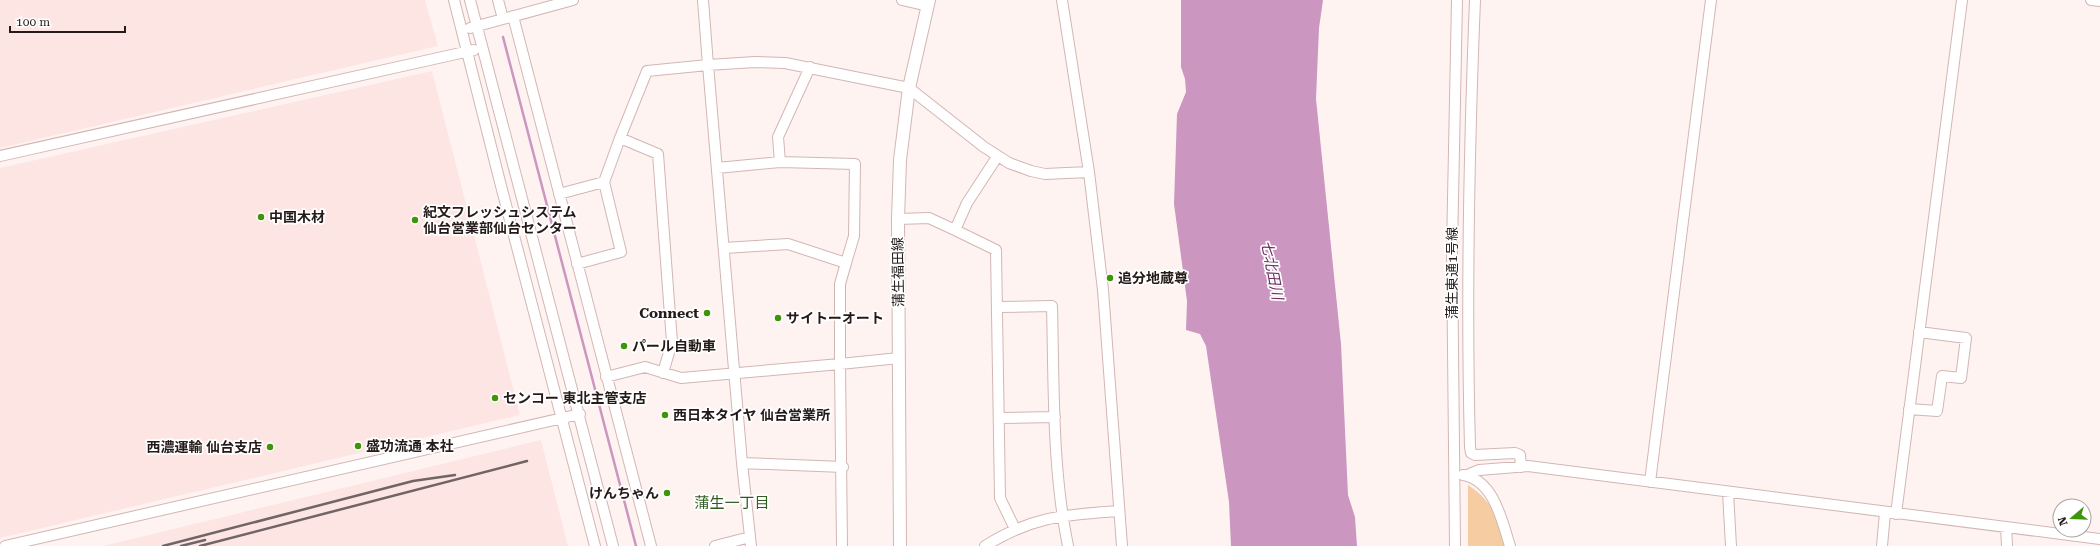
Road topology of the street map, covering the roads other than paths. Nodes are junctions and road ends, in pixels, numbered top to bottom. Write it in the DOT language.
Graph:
graph roads {
  1 [pos="454,0"];
  2 [pos="470,0"];
  3 [pos="498,0"];
  4 [pos="573,0"];
  5 [pos="703,0"];
  6 [pos="902,0"];
  7 [pos="1062,0"];
  8 [pos="1457,0"];
  9 [pos="1475,0"];
  10 [pos="1711,0"];
  11 [pos="1962,0"];
  12 [pos="2091,0"];
  13 [pos="2100,1"];
  14 [pos="929,3"];
  15 [pos="508,17"];
  16 [pos="476,26"];
  17 [pos="462,30"];
  18 [pos="482,48"];
  19 [pos="468,51"];
  20 [pos="708,65"];
  21 [pos="810,67"];
  22 [pos="909,88"];
  23 [pos="620,138"];
  24 [pos="0,156"];
  25 [pos="997,156"];
  26 [pos="780,162"];
  27 [pos="717,168"];
  28 [pos="1088,172"];
  29 [pos="604,182"];
  30 [pos="559,194"];
  31 [pos="898,219"];
  32 [pos="955,230"];
  33 [pos="724,248"];
  34 [pos="846,263"];
  35 [pos="577,264"];
  36 [pos="552,307"];
  37 [pos="998,307"];
  38 [pos="533,312"];
  39 [pos="1919,332"];
  40 [pos="899,358"];
  41 [pos="840,364"];
  42 [pos="664,373"];
  43 [pos="734,373"];
  44 [pos="606,377"];
  45 [pos="1909,408"];
  46 [pos="580,414"];
  47 [pos="1055,417"];
  48 [pos="999,418"];
  49 [pos="562,419"];
  50 [pos="742,463"];
  51 [pos="843,467"];
  52 [pos="1521,467"];
  53 [pos="1453,473"];
  54 [pos="1467,475"];
  55 [pos="1650,482"];
  56 [pos="1728,492"];
  57 [pos="1118,511"];
  58 [pos="1885,512"];
  59 [pos="1896,514"];
  60 [pos="1062,515"];
  61 [pos="2006,528"];
  62 [pos="1015,529"];
  63 [pos="2100,539"];
  64 [pos="751,541"];
  65 [pos="5,546"];
  66 [pos="595,546"];
  67 [pos="613,546"];
  68 [pos="651,546"];
  69 [pos="715,546"];
  70 [pos="842,546"];
  71 [pos="900,546"];
  72 [pos="984,546"];
  73 [pos="1068,546"];
  74 [pos="1122,546"];
  75 [pos="1455,546"];
  76 [pos="1510,546"];
  77 [pos="1730,546"];
  78 [pos="1882,546"];
  79 [pos="2007,546"];
  1 -- 17 [label="street"];
  2 -- 16 [label="street"];
  3 -- 15 [label="street"];
  4 -- 15 [label="street"];
  5 -- 20 [label="street"];
  6 -- 14 [label="street"];
  7 -- 28 [label="street"];
  8 -- 53 [label="street, 蒲生東通1号線"];
  9 -- 52 [label="street"];
  10 -- 55 [label="street"];
  11 -- 39 [label="street"];
  12 -- 13 [label="street"];
  14 -- 22 [label="main road, 蒲生福田線"];
  15 -- 16 [label="street"];
  15 -- 30 [label="street"];
  16 -- 17 [label="street"];
  16 -- 18 [label="street"];
  17 -- 19 [label="street"];
  18 -- 19 [label="street"];
  18 -- 36 [label="street"];
  19 -- 24 [label="street"];
  19 -- 38 [label="street"];
  20 -- 21 [label="street"];
  20 -- 23 [label="street"];
  20 -- 27 [label="street"];
  21 -- 22 [label="street"];
  21 -- 26 [label="street"];
  22 -- 25 [label="street"];
  22 -- 31 [label="main road, 蒲生福田線"];
  23 -- 29 [label="street"];
  23 -- 42 [label="street"];
  25 -- 28 [label="street"];
  25 -- 32 [label="street"];
  26 -- 27 [label="street"];
  26 -- 34 [label="street"];
  27 -- 33 [label="street"];
  28 -- 57 [label="street"];
  29 -- 30 [label="street"];
  29 -- 35 [label="street"];
  30 -- 35 [label="street"];
  31 -- 32 [label="street"];
  31 -- 40 [label="main road, 蒲生福田線"];
  32 -- 37 [label="street"];
  33 -- 34 [label="street"];
  33 -- 43 [label="street"];
  34 -- 41 [label="street"];
  35 -- 44 [label="street"];
  36 -- 38 [label="street"];
  36 -- 46 [label="street"];
  37 -- 47 [label="street"];
  37 -- 48 [label="street"];
  38 -- 49 [label="street"];
  39 -- 45 [label="street"];
  39 -- 45 [label="street"];
  40 -- 41 [label="street"];
  40 -- 71 [label="main road, 蒲生福田線"];
  41 -- 43 [label="street"];
  41 -- 51 [label="street"];
  42 -- 43 [label="street"];
  42 -- 44 [label="street"];
  43 -- 50 [label="street"];
  44 -- 68 [label="street"];
  45 -- 59 [label="street"];
  46 -- 49 [label="street"];
  46 -- 67 [label="street"];
  47 -- 48 [label="street"];
  47 -- 60 [label="street"];
  48 -- 62 [label="street"];
  49 -- 65 [label="street"];
  49 -- 66 [label="street"];
  50 -- 51 [label="street"];
  50 -- 64 [label="street"];
  51 -- 70 [label="street"];
  52 -- 54 [label="street"];
  52 -- 55 [label="street"];
  53 -- 54 [label="street"];
  53 -- 75 [label="street, 蒲生東通1号線"];
  54 -- 76 [label="street"];
  55 -- 56 [label="street"];
  56 -- 58 [label="street"];
  56 -- 77 [label="street"];
  57 -- 60 [label="street"];
  57 -- 74 [label="street"];
  58 -- 59 [label="street"];
  58 -- 78 [label="street"];
  59 -- 61 [label="street"];
  60 -- 62 [label="street"];
  60 -- 73 [label="street"];
  61 -- 63 [label="street"];
  61 -- 79 [label="street"];
  62 -- 72 [label="street"];
  64 -- 69 [label="street"];
}
